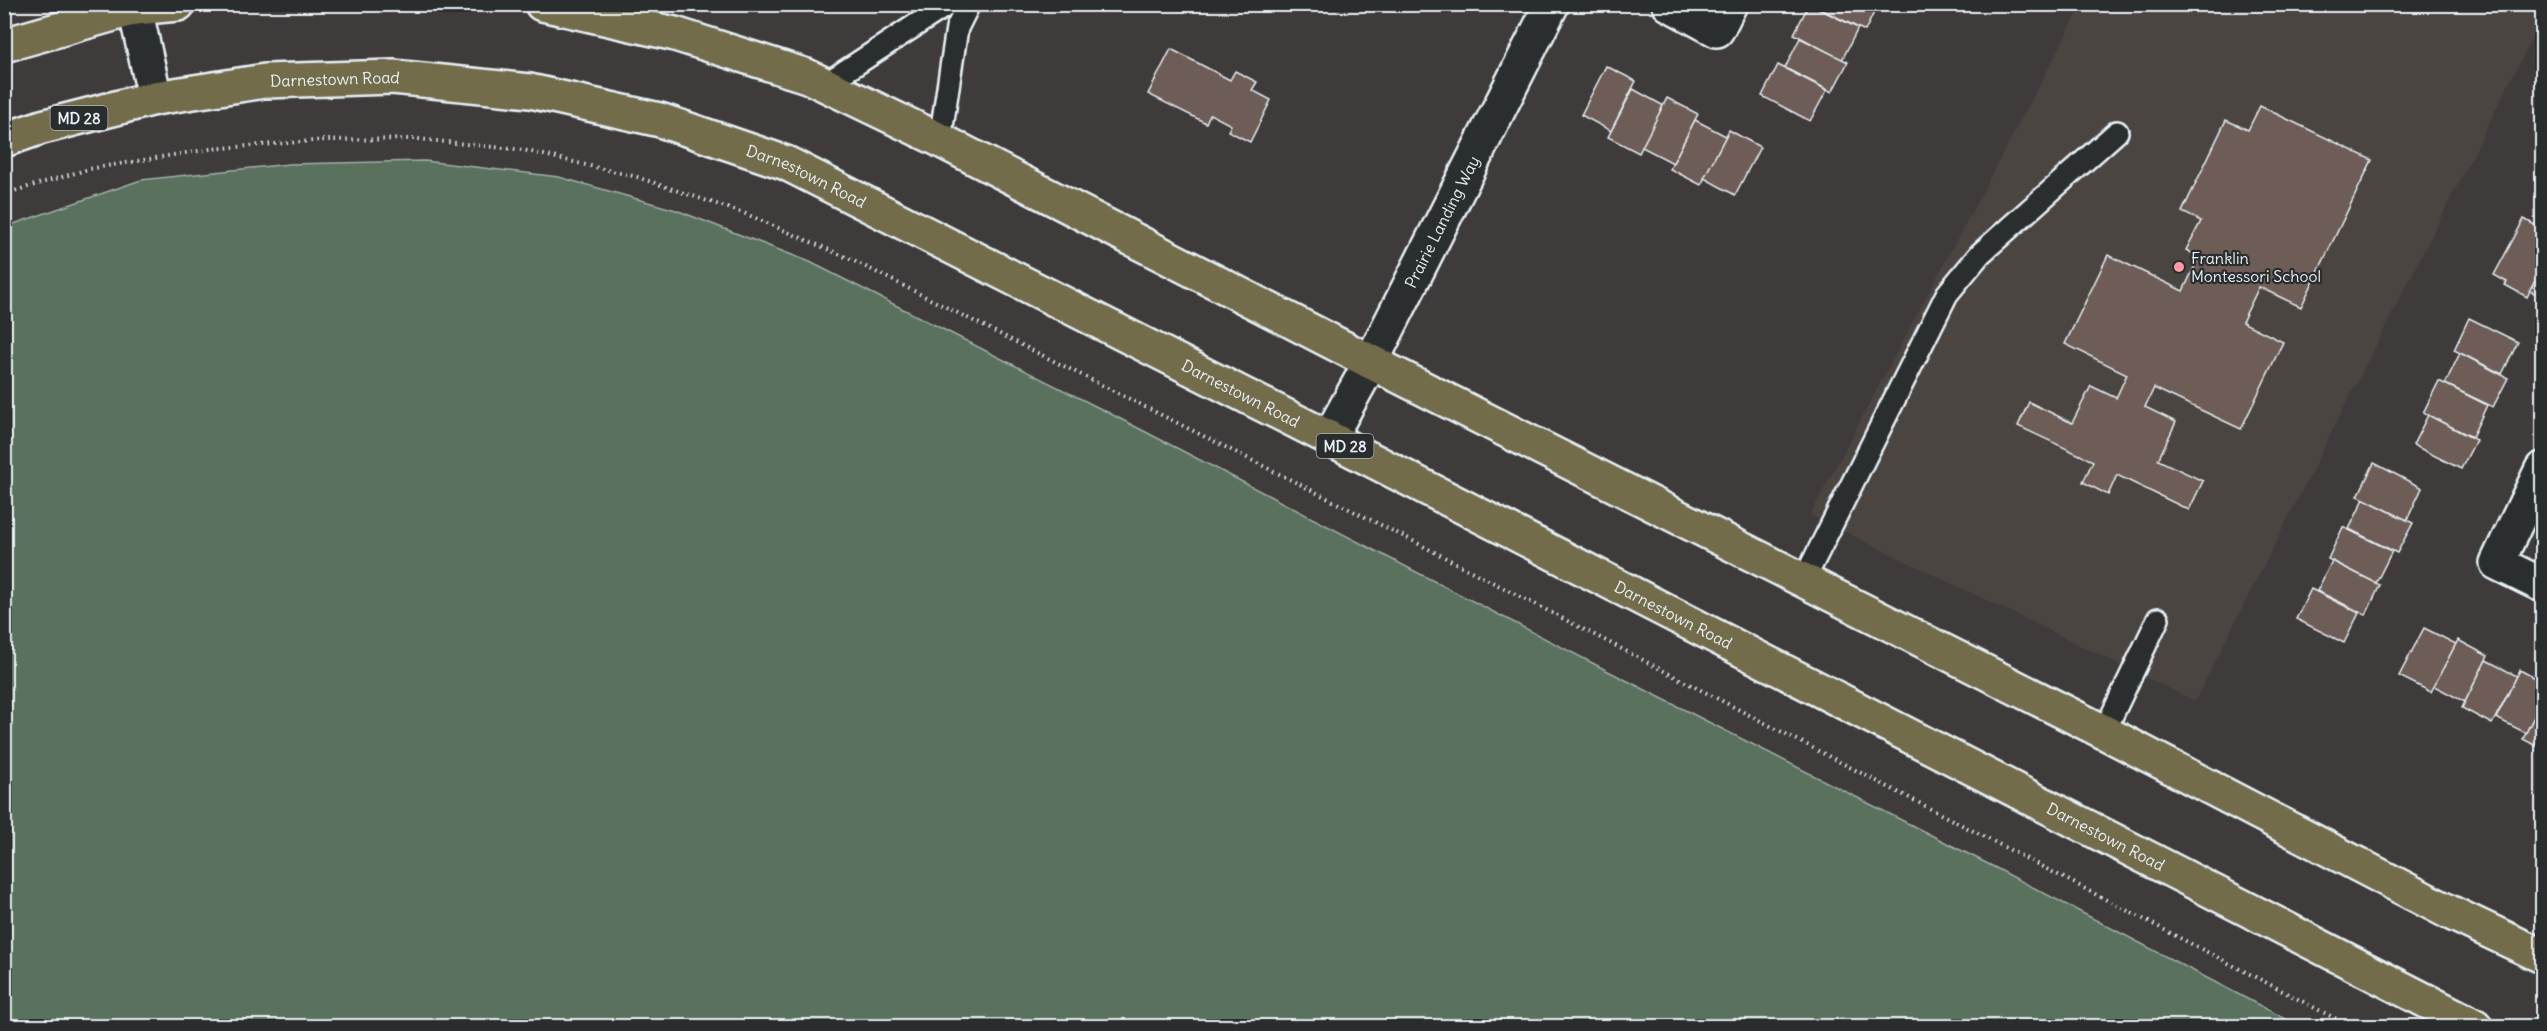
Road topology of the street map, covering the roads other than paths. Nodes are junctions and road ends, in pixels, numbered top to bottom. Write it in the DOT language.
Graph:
graph roads {
  1 [pos="178,4"];
  2 [pos="542,4"];
  3 [pos="948,4"];
  4 [pos="969,4"];
  5 [pos="1552,4"];
  6 [pos="1669,4"];
  7 [pos="1730,4"];
  8 [pos="135,6"];
  9 [pos="4,45"];
  10 [pos="824,85"];
  11 [pos="155,98"];
  12 [pos="2116,132"];
  13 [pos="4,140"];
  14 [pos="939,140"];
  15 [pos="1371,362"];
  16 [pos="1329,438"];
  17 [pos="2542,469"];
  18 [pos="1804,579"];
  19 [pos="2542,585"];
  20 [pos="2158,619"];
  21 [pos="2104,732"];
  22 [pos="2542,956"];
  23 [pos="2475,1026"];
  1 -- 8 [label="main road"];
  2 -- 10 [label="main road"];
  3 -- 10 [label="lane"];
  4 -- 14 [label="lane"];
  5 -- 15 [label="street, Prairie Landing Way"];
  6 -- 7 [label="street"];
  8 -- 9 [label="main road"];
  8 -- 11 [label="street"];
  10 -- 14 [label="main road"];
  11 -- 13 [label="main road, MD 28"];
  11 -- 16 [label="main road, Darnestown Road / MD 28"];
  12 -- 18 [label="lane"];
  14 -- 15 [label="main road"];
  15 -- 16 [label="street, Prairie Landing Way"];
  15 -- 18 [label="main road"];
  16 -- 23 [label="main road, Darnestown Road / MD 28"];
  17 -- 19 [label="street"];
  18 -- 21 [label="main road"];
  20 -- 21 [label="lane"];
  21 -- 22 [label="main road"];
}
